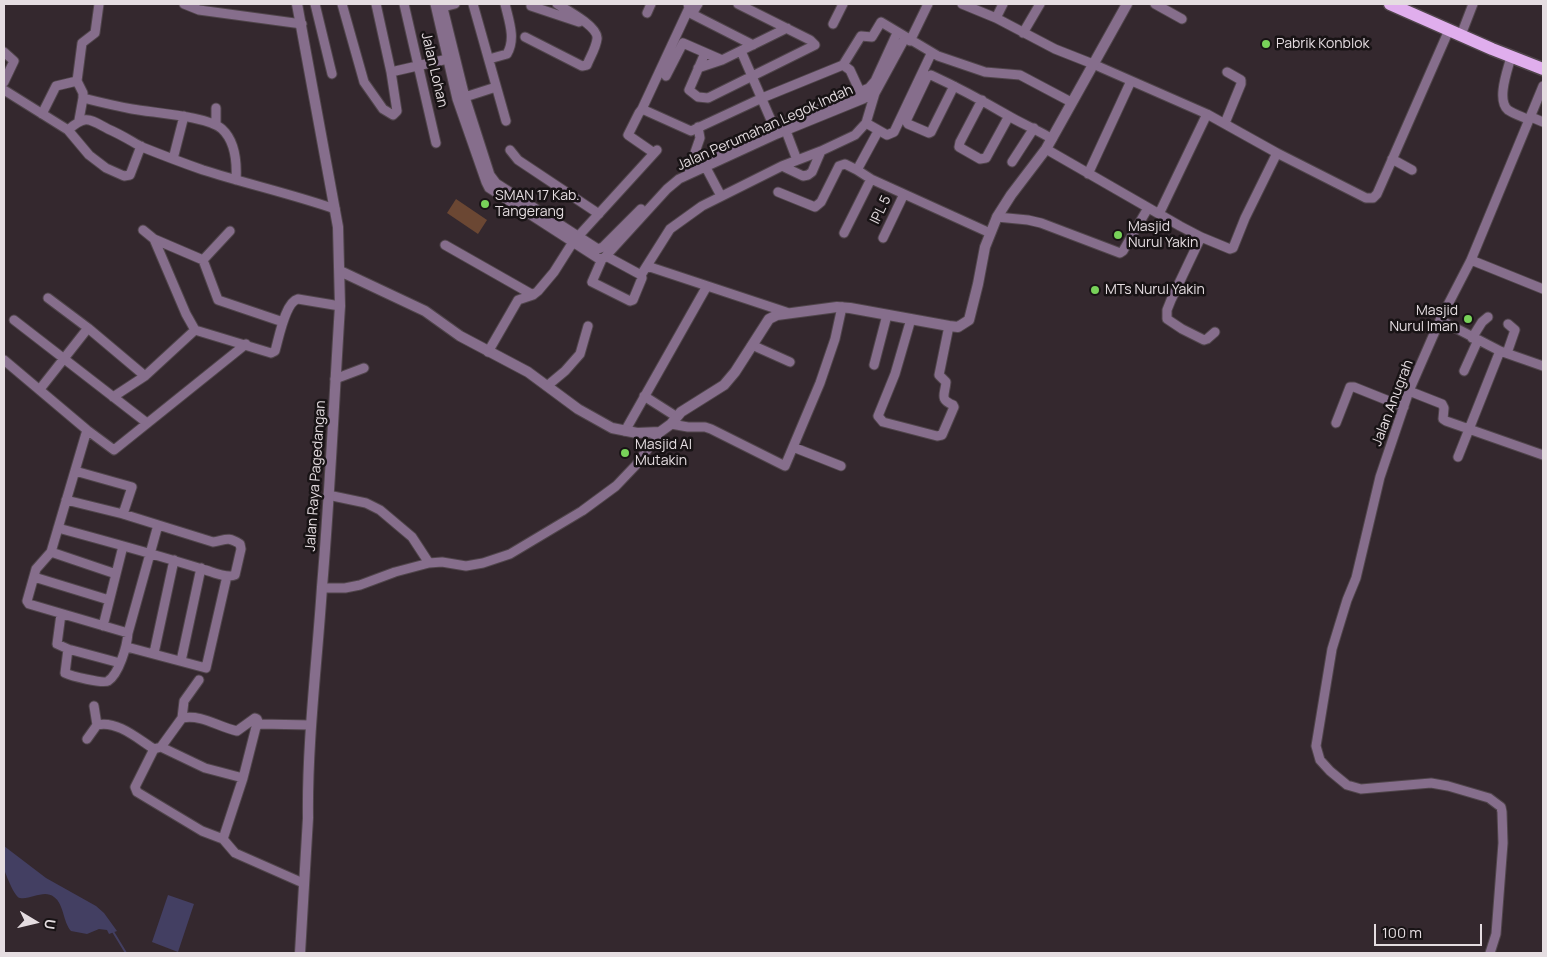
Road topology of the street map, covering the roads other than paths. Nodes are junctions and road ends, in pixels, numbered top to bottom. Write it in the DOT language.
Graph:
graph roads {
  1 [pos="99,4"];
  2 [pos="184,4"];
  3 [pos="297,4"];
  4 [pos="315,4"];
  5 [pos="342,4"];
  6 [pos="376,4"];
  7 [pos="404,4"];
  8 [pos="454,4"];
  9 [pos="473,4"];
  10 [pos="505,4"];
  11 [pos="557,4"];
  12 [pos="651,4"];
  13 [pos="688,4"];
  14 [pos="698,4"];
  15 [pos="738,4"];
  16 [pos="843,4"];
  17 [pos="928,4"];
  18 [pos="962,4"];
  19 [pos="1003,4"];
  20 [pos="1040,4"];
  21 [pos="1127,4"];
  22 [pos="1155,4"];
  23 [pos="1390,4"];
  24 [pos="1473,4"];
  25 [pos="440,5"];
  26 [pos="531,6"];
  27 [pos="216,8"];
  28 [pos="646,13"];
  29 [pos="996,18"];
  30 [pos="1182,19"];
  31 [pos="586,23"];
  32 [pos="302,24"];
  33 [pos="833,24"];
  34 [pos="787,28"];
  35 [pos="1455,32"];
  36 [pos="1023,33"];
  37 [pos="525,37"];
  38 [pos="904,38"];
  39 [pos="753,45"];
  40 [pos="741,51"];
  41 [pos="4,52"];
  42 [pos="705,53"];
  43 [pos="931,54"];
  44 [pos="1511,57"];
  45 [pos="451,58"];
  46 [pos="489,59"];
  47 [pos="722,60"];
  48 [pos="1093,64"];
  49 [pos="843,65"];
  50 [pos="418,66"];
  51 [pos="698,68"];
  52 [pos="1543,69"];
  53 [pos="391,72"];
  54 [pos="1227,72"];
  55 [pos="332,74"];
  56 [pos="666,76"];
  57 [pos="752,76"];
  58 [pos="1131,80"];
  59 [pos="77,81"];
  60 [pos="4,82"];
  61 [pos="954,86"];
  62 [pos="1543,86"];
  63 [pos="496,87"];
  64 [pos="873,89"];
  65 [pos="4,90"];
  66 [pos="861,96"];
  67 [pos="464,97"];
  68 [pos="83,98"];
  69 [pos="762,98"];
  70 [pos="982,100"];
  71 [pos="1071,102"];
  72 [pos="216,108"];
  73 [pos="642,109"];
  74 [pos="42,114"];
  75 [pos="1207,114"];
  76 [pos="184,116"];
  77 [pos="1009,116"];
  78 [pos="1530,118"];
  79 [pos="79,120"];
  80 [pos="506,121"];
  81 [pos="1543,122"];
  82 [pos="866,123"];
  83 [pos="1225,123"];
  84 [pos="216,125"];
  85 [pos="698,127"];
  86 [pos="1034,128"];
  87 [pos="68,130"];
  88 [pos="776,131"];
  89 [pos="786,131"];
  90 [pos="876,135"];
  91 [pos="1052,140"];
  92 [pos="436,143"];
  93 [pos="141,146"];
  94 [pos="1046,149"];
  95 [pos="510,150"];
  96 [pos="821,151"];
  97 [pos="1277,153"];
  98 [pos="173,159"];
  99 [pos="1392,159"];
  100 [pos="798,160"];
  101 [pos="1012,162"];
  102 [pos="702,165"];
  103 [pos="782,166"];
  104 [pos="857,170"];
  105 [pos="1412,170"];
  106 [pos="1088,174"];
  107 [pos="871,179"];
  108 [pos="236,180"];
  109 [pos="778,192"];
  110 [pos="904,194"];
  111 [pos="721,196"];
  112 [pos="1148,208"];
  113 [pos="335,209"];
  114 [pos="599,214"];
  115 [pos="1159,214"];
  116 [pos="997,216"];
  117 [pos="143,230"];
  118 [pos="230,231"];
  119 [pos="990,233"];
  120 [pos="844,234"];
  121 [pos="883,238"];
  122 [pos="1201,238"];
  123 [pos="154,239"];
  124 [pos="576,240"];
  125 [pos="445,245"];
  126 [pos="604,257"];
  127 [pos="203,260"];
  128 [pos="1471,260"];
  129 [pos="647,266"];
  130 [pos="340,271"];
  131 [pos="641,275"];
  132 [pos="707,286"];
  133 [pos="1543,289"];
  134 [pos="533,295"];
  135 [pos="48,298"];
  136 [pos="340,306"];
  137 [pos="842,307"];
  138 [pos="786,312"];
  139 [pos="887,314"];
  140 [pos="1488,316"];
  141 [pos="911,319"];
  142 [pos="14,320"];
  143 [pos="1440,320"];
  144 [pos="283,322"];
  145 [pos="1508,324"];
  146 [pos="588,326"];
  147 [pos="949,326"];
  148 [pos="88,328"];
  149 [pos="195,330"];
  150 [pos="1215,332"];
  151 [pos="1475,339"];
  152 [pos="246,344"];
  153 [pos="752,345"];
  154 [pos="488,352"];
  155 [pos="1504,352"];
  156 [pos="64,359"];
  157 [pos="4,360"];
  158 [pos="790,362"];
  159 [pos="874,365"];
  160 [pos="1543,366"];
  161 [pos="364,368"];
  162 [pos="1464,370"];
  163 [pos="145,376"];
  164 [pos="335,379"];
  165 [pos="547,386"];
  166 [pos="40,389"];
  167 [pos="1409,391"];
  168 [pos="644,396"];
  169 [pos="113,397"];
  170 [pos="1404,407"];
  171 [pos="674,420"];
  172 [pos="147,423"];
  173 [pos="1336,423"];
  174 [pos="87,430"];
  175 [pos="1468,430"];
  176 [pos="624,431"];
  177 [pos="660,432"];
  178 [pos="793,447"];
  179 [pos="1543,455"];
  180 [pos="1458,457"];
  181 [pos="841,466"];
  182 [pos="75,471"];
  183 [pos="328,495"];
  184 [pos="66,500"];
  185 [pos="123,514"];
  186 [pos="158,525"];
  187 [pos="58,528"];
  188 [pos="124,546"];
  189 [pos="51,552"];
  190 [pos="150,553"];
  191 [pos="174,560"];
  192 [pos="429,563"];
  193 [pos="201,568"];
  194 [pos="116,574"];
  195 [pos="227,576"];
  196 [pos="34,577"];
  197 [pos="322,588"];
  198 [pos="109,600"];
  199 [pos="61,614"];
  200 [pos="103,626"];
  201 [pos="128,633"];
  202 [pos="127,647"];
  203 [pos="68,649"];
  204 [pos="154,654"];
  205 [pos="181,661"];
  206 [pos="120,663"];
  207 [pos="199,680"];
  208 [pos="94,706"];
  209 [pos="182,718"];
  210 [pos="260,724"];
  211 [pos="97,725"];
  212 [pos="312,725"];
  213 [pos="87,739"];
  214 [pos="158,748"];
  215 [pos="243,778"];
  216 [pos="223,839"];
  217 [pos="304,883"];
  218 [pos="300,953"];
  219 [pos="1490,953"];
  1 -- 59 [label="street"];
  2 -- 27 [label="street"];
  3 -- 32 [label="street, Jalan Raya Pagedangan"];
  4 -- 55 [label="street"];
  5 -- 53 [label="street"];
  6 -- 53 [label="street"];
  7 -- 50 [label="street, Jalan Lohan"];
  8 -- 25 [label="street"];
  9 -- 46 [label="street"];
  10 -- 46 [label="street"];
  11 -- 31 [label="street"];
  12 -- 28 [label="street"];
  13 -- 73 [label="street"];
  14 -- 39 [label="street"];
  15 -- 34 [label="street"];
  16 -- 33 [label="street"];
  17 -- 38 [label="street, Jalan Perumahan Legok Indah"];
  18 -- 29 [label="street"];
  19 -- 29 [label="street"];
  20 -- 36 [label="street"];
  21 -- 48 [label="street"];
  22 -- 30 [label="street"];
  23 -- 35 [label="main road"];
  24 -- 35 [label="street"];
  25 -- 45 [label="street, Jalan Perumahan Legok Indah"];
  26 -- 31 [label="street"];
  27 -- 32 [label="street"];
  29 -- 36 [label="street"];
  31 -- 37 [label="street"];
  32 -- 113 [label="street, Jalan Raya Pagedangan"];
  34 -- 39 [label="street"];
  34 -- 57 [label="street"];
  35 -- 44 [label="main road"];
  35 -- 99 [label="street"];
  36 -- 48 [label="street"];
  38 -- 43 [label="street"];
  38 -- 49 [label="street"];
  38 -- 64 [label="street, Jalan Perumahan Legok Indah"];
  39 -- 40 [label="street"];
  40 -- 47 [label="street"];
  40 -- 57 [label="street"];
  41 -- 60 [label="street"];
  42 -- 47 [label="street"];
  42 -- 51 [label="street"];
  42 -- 56 [label="street"];
  43 -- 71 [label="street"];
  43 -- 82 [label="street"];
  44 -- 52 [label="main road"];
  44 -- 78 [label="street"];
  45 -- 50 [label="street"];
  45 -- 67 [label="street, Jalan Perumahan Legok Indah"];
  45 -- 124 [label="street, Jalan Perumahan Legok Indah"];
  46 -- 63 [label="street"];
  47 -- 51 [label="street"];
  48 -- 58 [label="street"];
  48 -- 71 [label="street"];
  49 -- 66 [label="street"];
  49 -- 69 [label="street"];
  50 -- 53 [label="street"];
  50 -- 92 [label="street, Jalan Lohan"];
  51 -- 57 [label="street"];
  54 -- 83 [label="street"];
  57 -- 69 [label="street"];
  58 -- 75 [label="street"];
  58 -- 106 [label="street"];
  59 -- 68 [label="street"];
  59 -- 74 [label="street"];
  61 -- 61 [label="street"];
  61 -- 70 [label="street"];
  62 -- 78 [label="street, Jalan Anugrah"];
  63 -- 67 [label="street"];
  63 -- 80 [label="street"];
  64 -- 66 [label="street, Jalan Perumahan Legok Indah"];
  64 -- 82 [label="street"];
  65 -- 74 [label="street"];
  66 -- 88 [label="street, Jalan Perumahan Legok Indah"];
  66 -- 89 [label="street, Jalan Perumahan Legok Indah"];
  67 -- 124 [label="street, Jalan Perumahan Legok Indah"];
  68 -- 76 [label="street"];
  68 -- 79 [label="street"];
  69 -- 85 [label="street"];
  69 -- 88 [label="street"];
  70 -- 77 [label="street"];
  70 -- 77 [label="street"];
  71 -- 91 [label="street"];
  72 -- 84 [label="street"];
  73 -- 85 [label="street"];
  73 -- 114 [label="street"];
  74 -- 87 [label="street"];
  75 -- 83 [label="street"];
  75 -- 115 [label="street"];
  76 -- 84 [label="street"];
  76 -- 98 [label="street"];
  77 -- 86 [label="street"];
  78 -- 81 [label="street"];
  78 -- 128 [label="street, Jalan Anugrah"];
  79 -- 87 [label="street"];
  79 -- 93 [label="street"];
  82 -- 96 [label="street"];
  83 -- 97 [label="street"];
  84 -- 108 [label="street"];
  85 -- 102 [label="street"];
  86 -- 91 [label="street"];
  86 -- 101 [label="street"];
  87 -- 93 [label="street"];
  88 -- 89 [label="street, Jalan Perumahan Legok Indah"];
  88 -- 102 [label="street, Jalan Perumahan Legok Indah"];
  89 -- 100 [label="street"];
  90 -- 104 [label="street"];
  91 -- 94 [label="street"];
  93 -- 98 [label="street"];
  94 -- 106 [label="street"];
  94 -- 116 [label="street"];
  95 -- 114 [label="street"];
  96 -- 100 [label="street"];
  96 -- 103 [label="street"];
  97 -- 99 [label="street"];
  97 -- 122 [label="street"];
  98 -- 108 [label="street"];
  99 -- 105 [label="street"];
  100 -- 103 [label="street"];
  102 -- 111 [label="street"];
  102 -- 124 [label="street, Jalan Perumahan Legok Indah"];
  102 -- 126 [label="street, Jalan Perumahan Legok Indah"];
  103 -- 111 [label="street"];
  104 -- 107 [label="street"];
  104 -- 109 [label="street"];
  106 -- 112 [label="street"];
  107 -- 110 [label="street"];
  107 -- 120 [label="street"];
  108 -- 113 [label="street"];
  110 -- 119 [label="street"];
  110 -- 121 [label="street, IPL 5"];
  111 -- 129 [label="street"];
  112 -- 115 [label="street"];
  112 -- 116 [label="street"];
  113 -- 130 [label="street, Jalan Raya Pagedangan"];
  114 -- 124 [label="street"];
  115 -- 122 [label="street"];
  116 -- 119 [label="street"];
  117 -- 123 [label="street"];
  118 -- 127 [label="street"];
  119 -- 147 [label="street"];
  122 -- 150 [label="street"];
  123 -- 127 [label="street"];
  123 -- 149 [label="street"];
  124 -- 126 [label="street, Jalan Perumahan Legok Indah"];
  124 -- 134 [label="street"];
  125 -- 134 [label="street"];
  126 -- 131 [label="street"];
  126 -- 131 [label="street"];
  127 -- 144 [label="street"];
  128 -- 133 [label="street"];
  128 -- 143 [label="street, Jalan Anugrah"];
  129 -- 131 [label="street"];
  129 -- 132 [label="street"];
  130 -- 136 [label="street, Jalan Raya Pagedangan"];
  130 -- 154 [label="street"];
  132 -- 138 [label="street"];
  132 -- 168 [label="street"];
  134 -- 154 [label="street"];
  135 -- 148 [label="street"];
  136 -- 144 [label="street"];
  136 -- 164 [label="street, Jalan Raya Pagedangan"];
  137 -- 138 [label="street"];
  137 -- 139 [label="street"];
  137 -- 178 [label="street"];
  138 -- 153 [label="street"];
  139 -- 141 [label="street"];
  139 -- 159 [label="street"];
  140 -- 151 [label="street"];
  141 -- 147 [label="street"];
  141 -- 147 [label="street"];
  142 -- 156 [label="street"];
  143 -- 151 [label="street"];
  143 -- 167 [label="street, Jalan Anugrah"];
  144 -- 152 [label="street"];
  145 -- 155 [label="street"];
  146 -- 165 [label="street"];
  148 -- 156 [label="street"];
  148 -- 163 [label="street"];
  149 -- 152 [label="street"];
  149 -- 163 [label="street"];
  151 -- 155 [label="street"];
  151 -- 162 [label="street"];
  152 -- 172 [label="street"];
  153 -- 158 [label="street"];
  153 -- 171 [label="street"];
  154 -- 165 [label="street"];
  155 -- 160 [label="street"];
  155 -- 175 [label="street"];
  156 -- 166 [label="street"];
  156 -- 169 [label="street"];
  157 -- 166 [label="street"];
  161 -- 164 [label="street"];
  163 -- 169 [label="street"];
  164 -- 183 [label="street, Jalan Raya Pagedangan"];
  165 -- 176 [label="street"];
  166 -- 174 [label="street"];
  167 -- 170 [label="street, Jalan Anugrah"];
  167 -- 175 [label="street"];
  168 -- 171 [label="street"];
  168 -- 176 [label="street"];
  169 -- 172 [label="street"];
  170 -- 173 [label="street"];
  170 -- 219 [label="street, Jalan Anugrah"];
  171 -- 177 [label="street"];
  171 -- 178 [label="street"];
  172 -- 174 [label="street"];
  174 -- 182 [label="street"];
  175 -- 179 [label="street"];
  175 -- 180 [label="street"];
  176 -- 177 [label="street"];
  177 -- 192 [label="street"];
  178 -- 181 [label="street"];
  182 -- 184 [label="street"];
  182 -- 185 [label="street"];
  183 -- 192 [label="street"];
  183 -- 197 [label="street, Jalan Raya Pagedangan"];
  184 -- 185 [label="street"];
  184 -- 187 [label="street"];
  185 -- 186 [label="street"];
  186 -- 190 [label="street"];
  186 -- 195 [label="street"];
  187 -- 188 [label="street"];
  187 -- 189 [label="street"];
  188 -- 190 [label="street"];
  188 -- 194 [label="street"];
  189 -- 194 [label="street"];
  189 -- 196 [label="street"];
  190 -- 191 [label="street"];
  190 -- 201 [label="street"];
  191 -- 193 [label="street"];
  191 -- 204 [label="street"];
  192 -- 197 [label="street"];
  193 -- 195 [label="street"];
  193 -- 205 [label="street"];
  194 -- 198 [label="street"];
  195 -- 205 [label="street"];
  196 -- 198 [label="street"];
  196 -- 199 [label="street"];
  197 -- 212 [label="street, Jalan Raya Pagedangan"];
  198 -- 200 [label="street"];
  199 -- 200 [label="street"];
  199 -- 203 [label="street"];
  200 -- 201 [label="street"];
  201 -- 202 [label="street"];
  202 -- 204 [label="street"];
  202 -- 206 [label="street"];
  203 -- 206 [label="street"];
  203 -- 206 [label="street"];
  204 -- 205 [label="street"];
  207 -- 209 [label="street"];
  208 -- 211 [label="street"];
  209 -- 210 [label="street"];
  209 -- 214 [label="street"];
  210 -- 212 [label="street"];
  210 -- 215 [label="street"];
  211 -- 213 [label="street"];
  211 -- 214 [label="street"];
  212 -- 217 [label="street, Jalan Raya Pagedangan"];
  214 -- 215 [label="street"];
  214 -- 216 [label="street"];
  215 -- 216 [label="street"];
  216 -- 217 [label="street"];
  217 -- 218 [label="street, Jalan Raya Pagedangan"];
}
